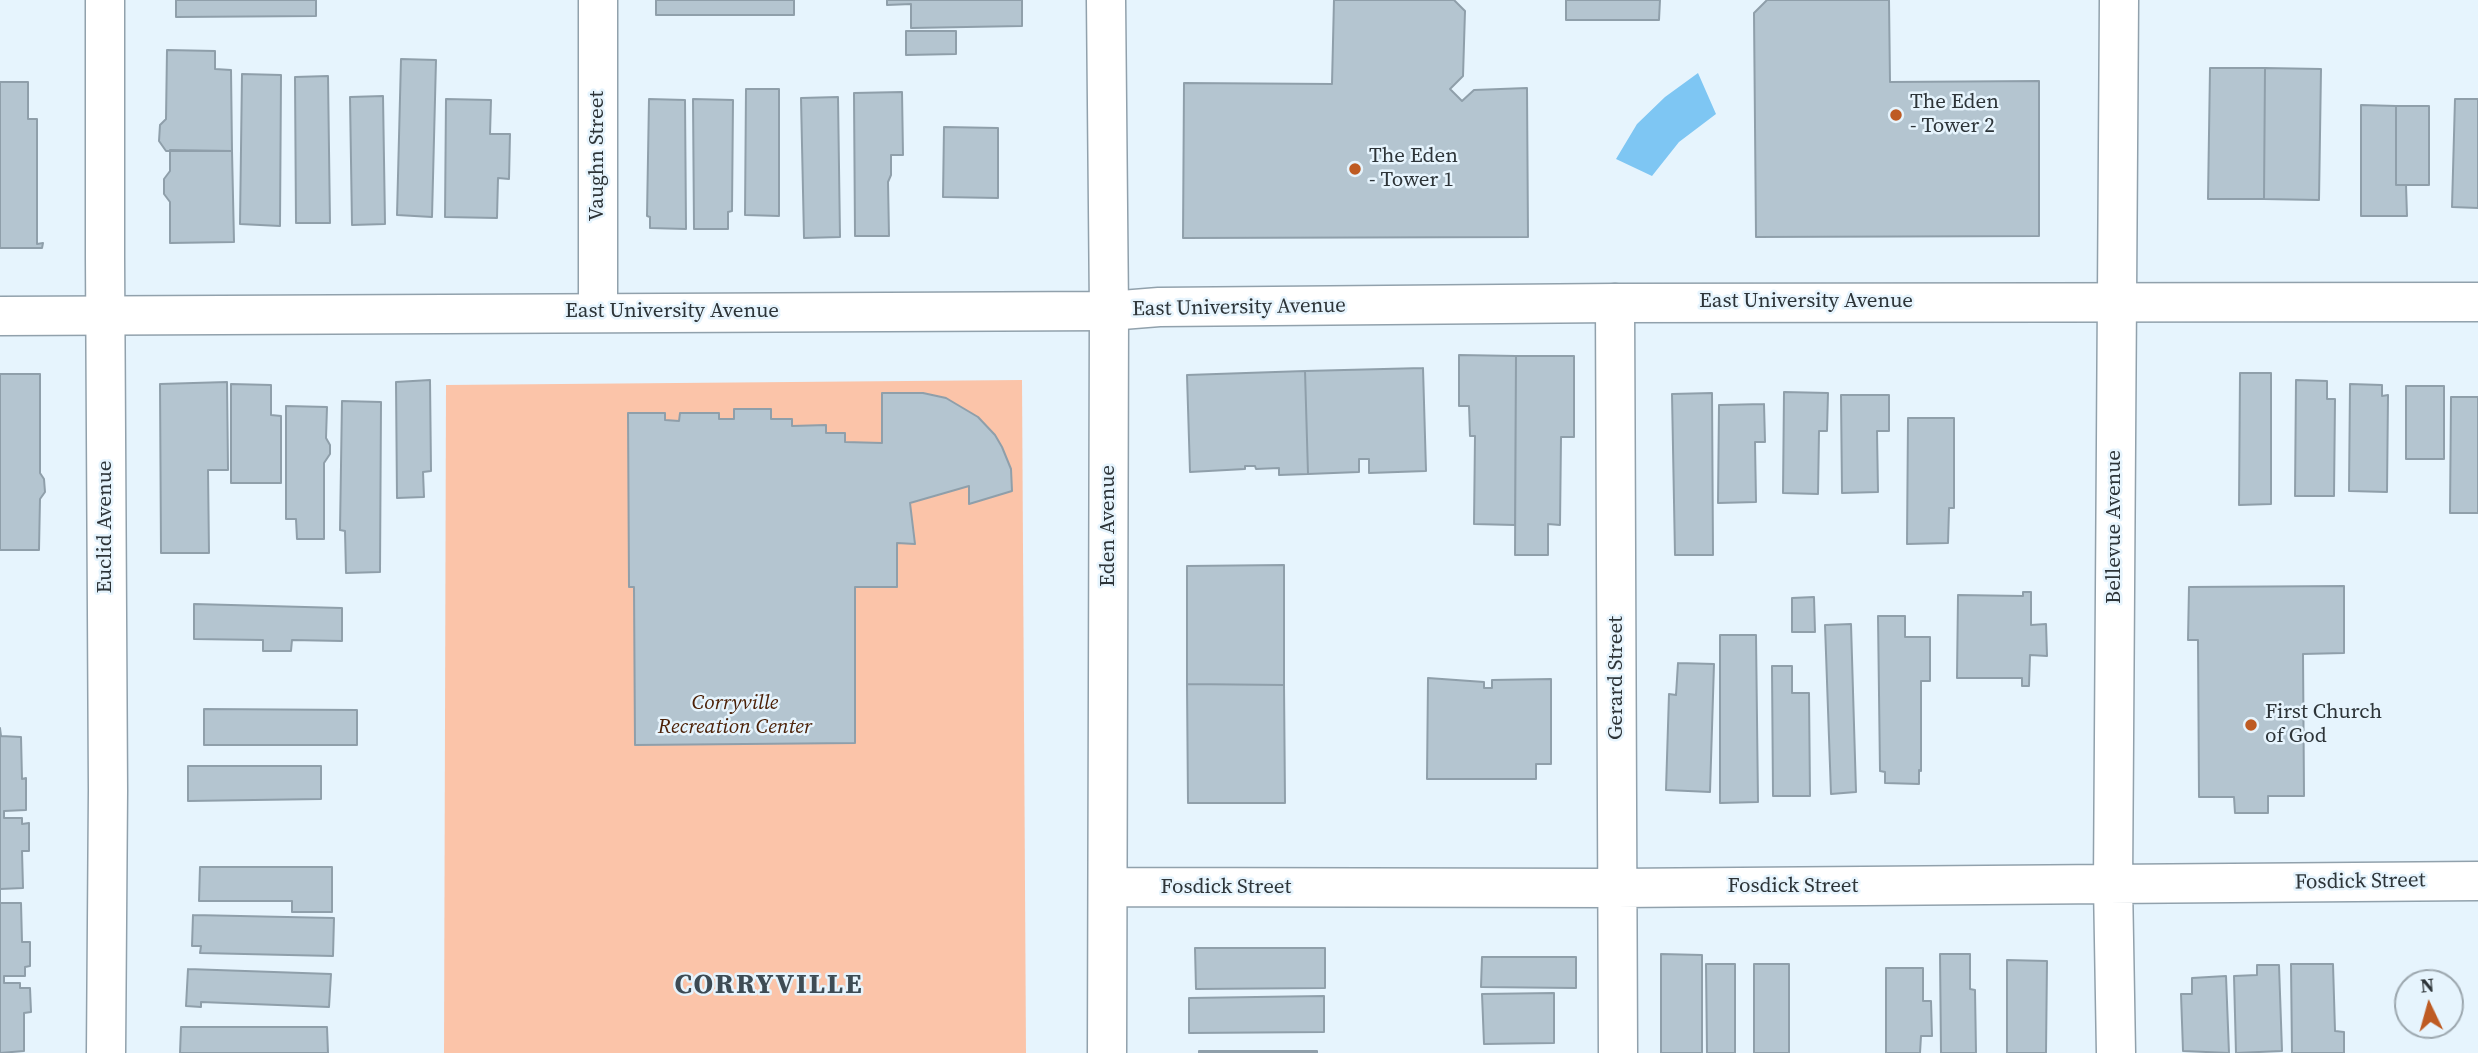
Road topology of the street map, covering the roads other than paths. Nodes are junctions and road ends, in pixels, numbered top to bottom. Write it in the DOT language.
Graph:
graph roads {
  1 [pos="106,0"];
  2 [pos="598,0"];
  3 [pos="1106,0"];
  4 [pos="2119,0"];
  5 [pos="2115,302"];
  6 [pos="2478,302"];
  7 [pos="1615,303"];
  8 [pos="1109,311"];
  9 [pos="598,312"];
  10 [pos="106,315"];
  11 [pos="0,316"];
  12 [pos="2478,881"];
  13 [pos="2113,884"];
  14 [pos="1109,887"];
  15 [pos="1617,888"];
  16 [pos="106,1053"];
  17 [pos="1107,1053"];
  18 [pos="1618,1053"];
  19 [pos="2116,1053"];
  1 -- 10 [label="street, Euclid Avenue"];
  2 -- 9 [label="street, Vaughn Street"];
  3 -- 8 [label="street, Eden Avenue"];
  4 -- 5 [label="street, Bellevue Avenue"];
  5 -- 6 [label="street, East University Avenue"];
  5 -- 7 [label="street, East University Avenue"];
  5 -- 13 [label="street, Bellevue Avenue"];
  7 -- 8 [label="street, East University Avenue"];
  7 -- 15 [label="street, Gerard Street"];
  8 -- 9 [label="street, East University Avenue"];
  8 -- 14 [label="street, Eden Avenue"];
  9 -- 10 [label="street, East University Avenue"];
  10 -- 11 [label="street, East University Avenue"];
  10 -- 16 [label="street, Euclid Avenue"];
  12 -- 13 [label="street, Fosdick Street"];
  13 -- 15 [label="street, Fosdick Street"];
  13 -- 19 [label="street, Bellevue Avenue"];
  14 -- 15 [label="street, Fosdick Street"];
  14 -- 17 [label="street, Eden Avenue"];
  15 -- 18 [label="street, Gerard Street"];
}
